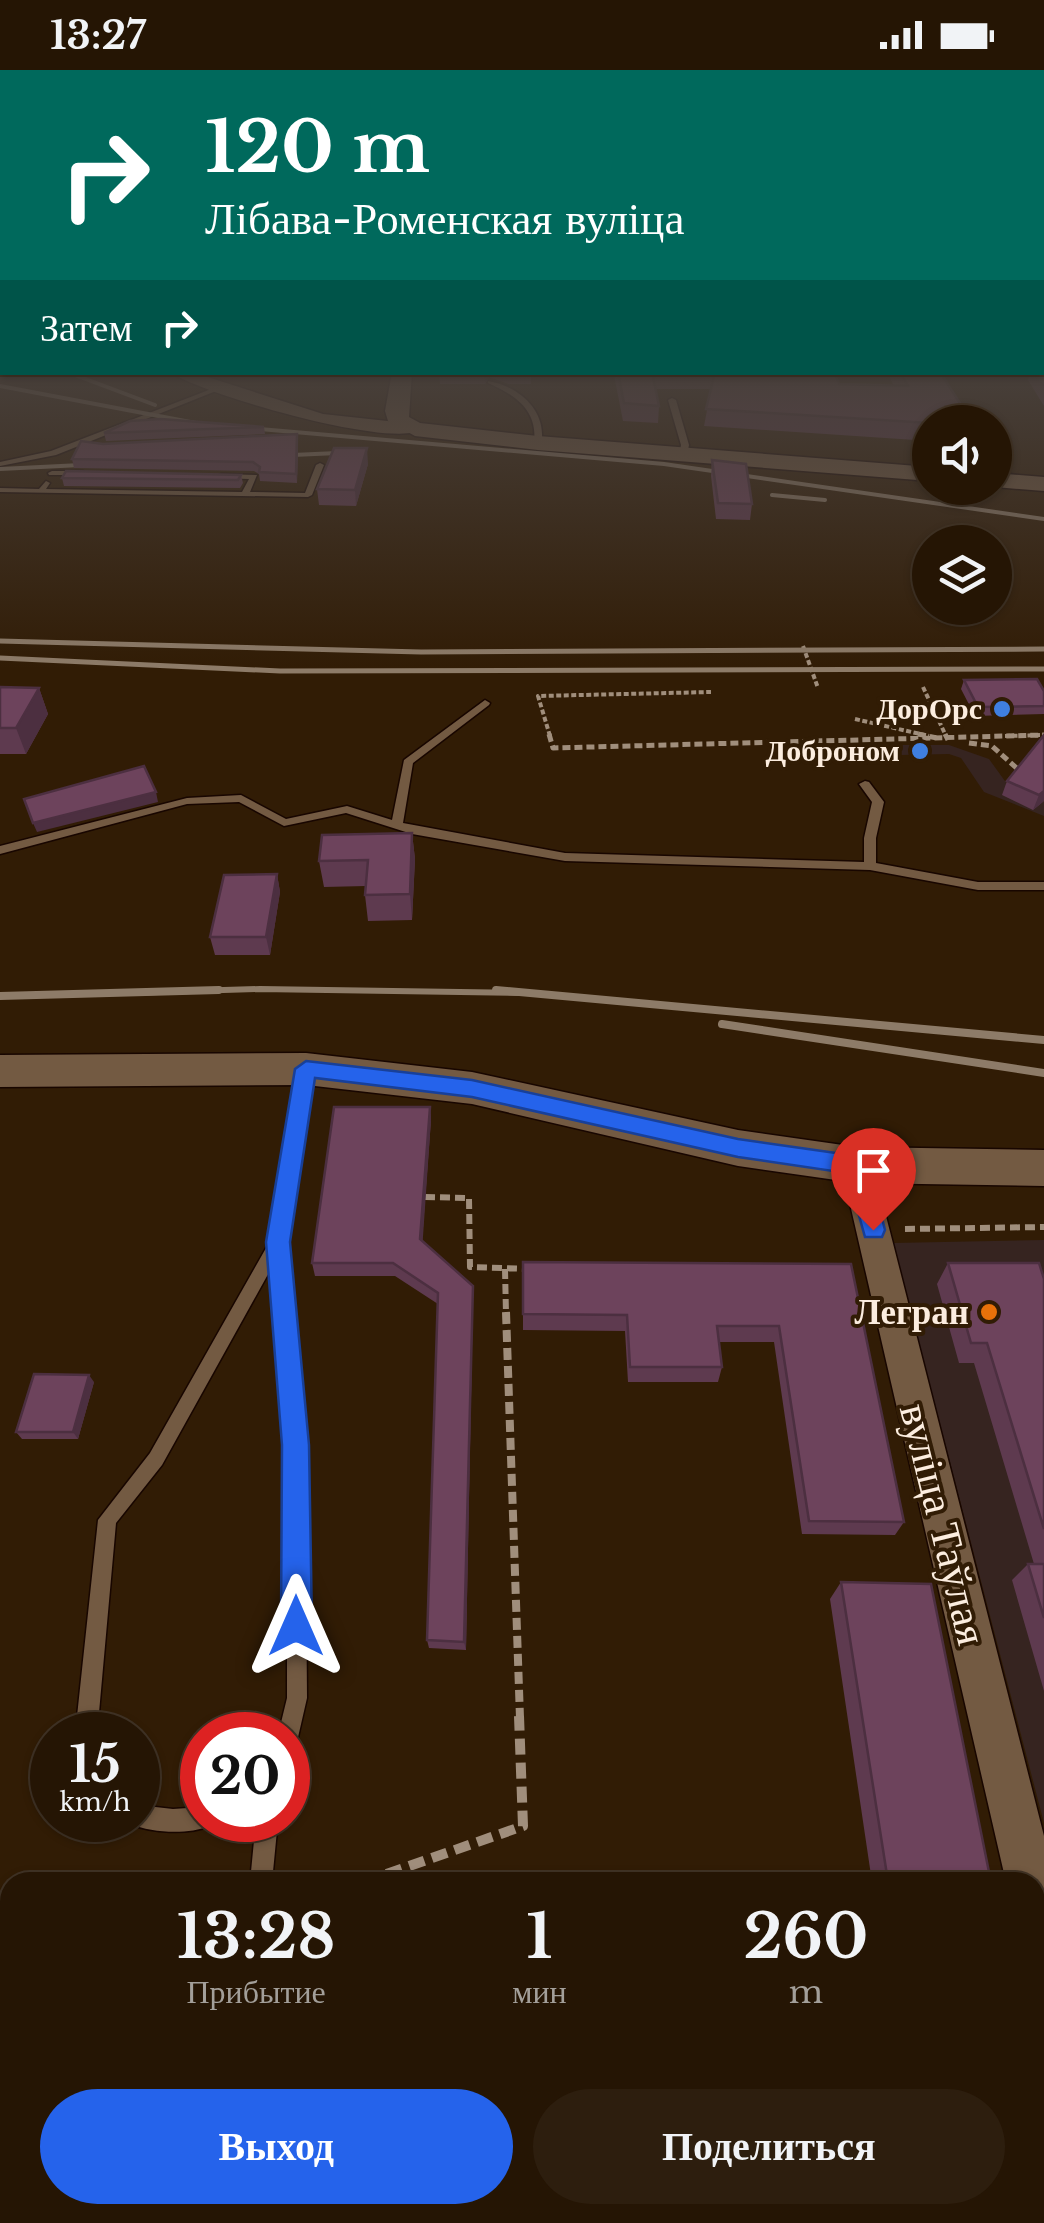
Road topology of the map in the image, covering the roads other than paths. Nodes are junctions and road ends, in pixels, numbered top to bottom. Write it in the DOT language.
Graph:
graph roads {
  1 [pos="56,467"];
  2 [pos="319,467"];
  3 [pos="845,467"];
  4 [pos="52,473"];
  5 [pos="87,473"];
  6 [pos="912,473"];
  7 [pos="217,476"];
  8 [pos="1012,481"];
  9 [pos="1044,484"];
  10 [pos="0,490"];
  11 [pos="41,492"];
  12 [pos="244,495"];
  13 [pos="485,704"];
  14 [pos="865,784"];
  15 [pos="396,825"];
  16 [pos="0,850"];
  17 [pos="870,866"];
  18 [pos="1044,886"];
  19 [pos="306,1069"];
  20 [pos="0,1071"];
  21 [pos="857,1165"];
  22 [pos="1044,1168"];
  23 [pos="278,1242"];
  24 [pos="88,1712"];
  25 [pos="294,1712"];
  26 [pos="265,1842"];
  27 [pos="262,1872"];
  28 [pos="1029,1872"];
  1 -- 4 [label="lane"];
  2 -- 12 [label="lane"];
  3 -- 6 [label="main road"];
  4 -- 5 [label="lane"];
  4 -- 11 [label="lane"];
  7 -- 12 [label="lane"];
  8 -- 9 [label="main road"];
  10 -- 11 [label="lane"];
  11 -- 12 [label="lane"];
  13 -- 15 [label="lane"];
  14 -- 17 [label="lane"];
  15 -- 16 [label="lane"];
  15 -- 17 [label="lane"];
  17 -- 18 [label="lane"];
  19 -- 20 [label="main road"];
  19 -- 21 [label="main road"];
  19 -- 23 [label="lane"];
  21 -- 22 [label="main road"];
  21 -- 28 [label="street, вуліца Таўлая"];
  23 -- 24 [label="lane"];
  23 -- 25 [label="lane"];
  26 -- 27 [label="lane"];
}
